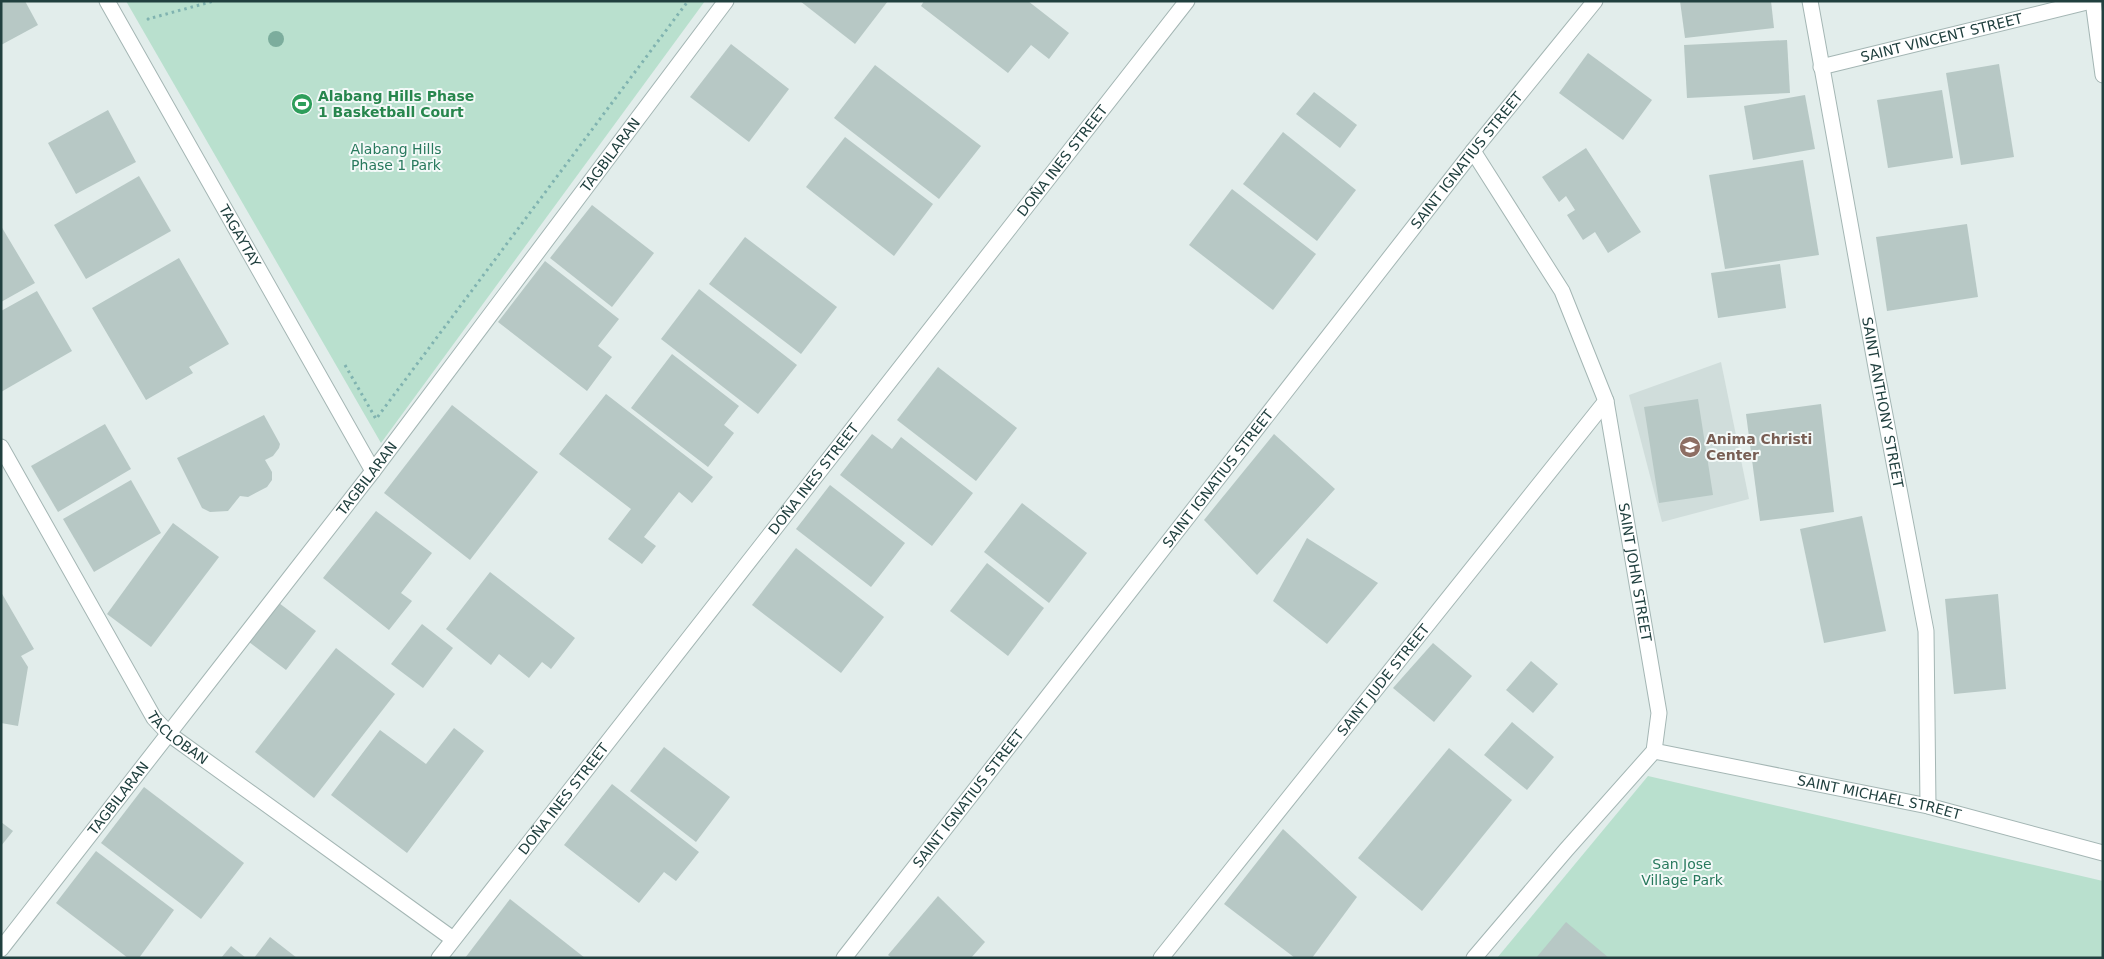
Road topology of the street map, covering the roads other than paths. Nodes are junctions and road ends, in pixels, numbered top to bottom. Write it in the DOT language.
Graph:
graph roads {
  1 [pos="107,1"];
  2 [pos="726,1"];
  3 [pos="1187,1"];
  4 [pos="1595,1"];
  5 [pos="1810,1"];
  6 [pos="2092,1"];
  7 [pos="1821,68"];
  8 [pos="2103,75"];
  9 [pos="1473,151"];
  10 [pos="1606,401"];
  11 [pos="1,447"];
  12 [pos="373,471"];
  13 [pos="169,734"];
  14 [pos="1654,751"];
  15 [pos="1928,806"];
  16 [pos="2103,853"];
  17 [pos="453,939"];
  18 [pos="1,949"];
  19 [pos="439,958"];
  20 [pos="844,958"];
  21 [pos="1161,958"];
  22 [pos="1474,958"];
  1 -- 12 [label="street, TAGAYTAY"];
  2 -- 12 [label="street, TAGBILARAN"];
  3 -- 17 [label="street, DOÑA INES STREET"];
  4 -- 9 [label="street, SAINT IGNATIUS STREET"];
  5 -- 7 [label="street, SAINT ANTHONY STREET"];
  6 -- 7 [label="street, SAINT VINCENT STREET"];
  6 -- 8 [label="street"];
  7 -- 15 [label="street, SAINT ANTHONY STREET"];
  9 -- 10 [label="street, SAINT JOHN STREET"];
  9 -- 20 [label="street, SAINT IGNATIUS STREET"];
  10 -- 14 [label="street, SAINT JOHN STREET"];
  10 -- 21 [label="street, SAINT JUDE STREET"];
  11 -- 13 [label="street, TACLOBAN"];
  12 -- 13 [label="street, TAGBILARAN"];
  13 -- 17 [label="street, TACLOBAN"];
  13 -- 18 [label="street, TAGBILARAN"];
  14 -- 15 [label="street, SAINT MICHAEL STREET"];
  14 -- 22 [label="street"];
  15 -- 16 [label="street, SAINT MICHAEL STREET"];
  17 -- 19 [label="street, DOÑA INES STREET"];
}
